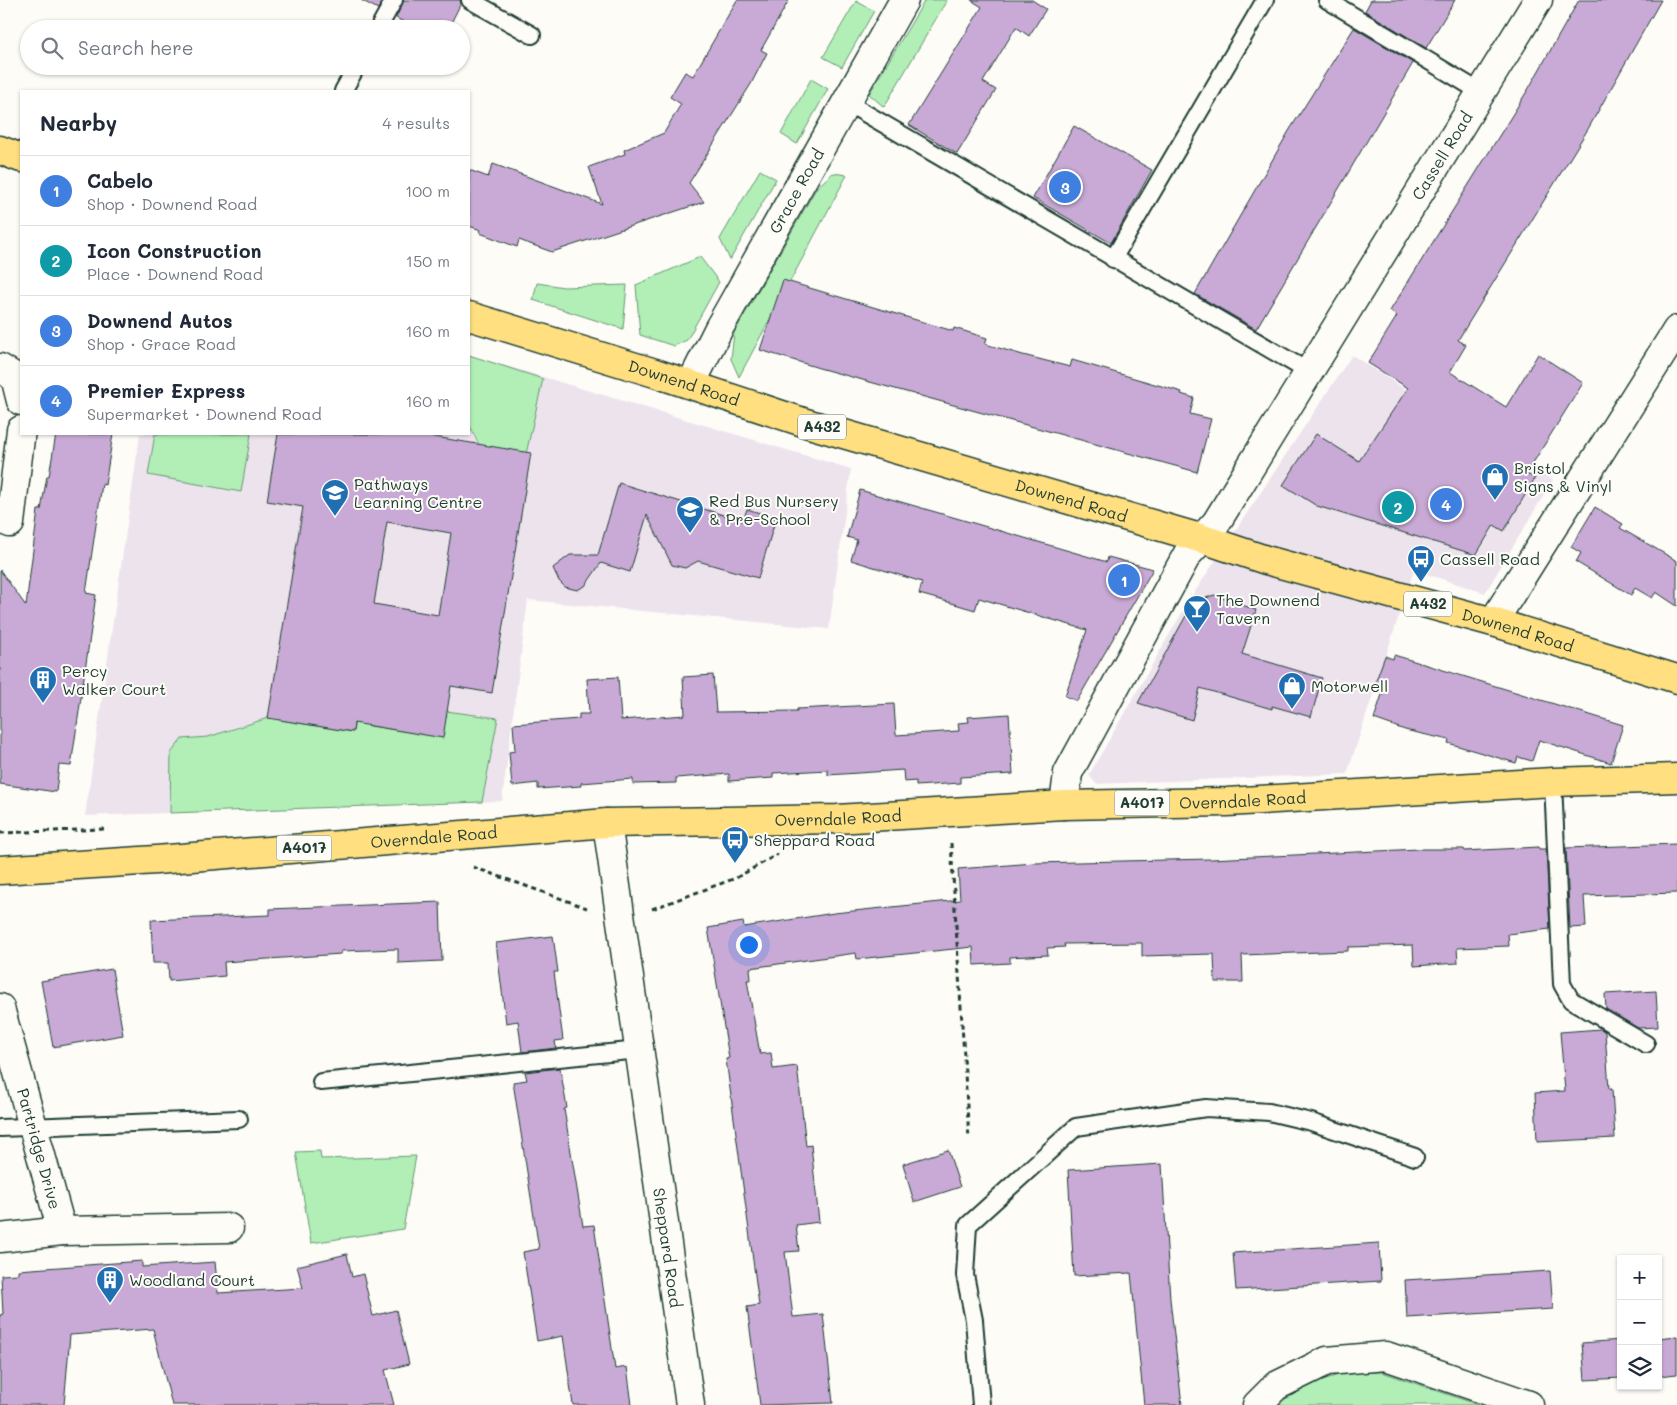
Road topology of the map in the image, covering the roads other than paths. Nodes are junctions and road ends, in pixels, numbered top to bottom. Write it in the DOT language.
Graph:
graph roads {
  1 [pos="394,0"];
  2 [pos="470,0"];
  3 [pos="904,0"];
  4 [pos="1265,0"];
  5 [pos="1327,0"];
  6 [pos="1538,0"];
  7 [pos="383,20"];
  8 [pos="532,35"];
  9 [pos="352,75"];
  10 [pos="343,90"];
  11 [pos="1482,92"];
  12 [pos="846,102"];
  13 [pos="0,150"];
  14 [pos="20,158"];
  15 [pos="1113,259"];
  16 [pos="470,316"];
  17 [pos="1677,330"];
  18 [pos="0,368"];
  19 [pos="1309,372"];
  20 [pos="691,384"];
  21 [pos="20,397"];
  22 [pos="20,435"];
  23 [pos="10,522"];
  24 [pos="1203,539"];
  25 [pos="1493,622"];
  26 [pos="1677,679"];
  27 [pos="1677,778"];
  28 [pos="1553,782"];
  29 [pos="1064,805"];
  30 [pos="607,823"];
  31 [pos="0,870"];
  32 [pos="0,1008"];
  33 [pos="1646,1044"];
  34 [pos="639,1050"];
  35 [pos="321,1082"];
  36 [pos="238,1119"];
  37 [pos="33,1126"];
  38 [pos="0,1128"];
  39 [pos="1415,1157"];
  40 [pos="229,1228"];
  41 [pos="62,1231"];
  42 [pos="0,1238"];
  43 [pos="690,1405"];
  44 [pos="981,1405"];
  45 [pos="1257,1405"];
  46 [pos="1529,1405"];
  1 -- 7 [label="lane"];
  2 -- 8 [label="lane"];
  3 -- 12 [label="street, Grace Road"];
  4 -- 15 [label="lane"];
  5 -- 11 [label="lane"];
  6 -- 11 [label="street, Cassell Road"];
  9 -- 10 [label="lane"];
  11 -- 19 [label="street, Cassell Road"];
  12 -- 15 [label="lane"];
  12 -- 20 [label="street, Grace Road"];
  13 -- 14 [label="main road"];
  15 -- 19 [label="lane"];
  16 -- 20 [label="main road, Downend Road / A432"];
  17 -- 25 [label="street"];
  18 -- 21 [label="street"];
  19 -- 24 [label="street, Cassell Road"];
  20 -- 24 [label="main road, Downend Road / A432"];
  22 -- 23 [label="street"];
  24 -- 25 [label="main road, Downend Road / A432"];
  24 -- 29 [label="street, Cassell Road"];
  25 -- 26 [label="main road, Downend Road / A432"];
  27 -- 28 [label="main road, Overndale Road / A4017"];
  28 -- 29 [label="main road, Overndale Road / A4017"];
  28 -- 33 [label="lane"];
  29 -- 30 [label="main road, Overndale Road / A4017"];
  30 -- 31 [label="main road, Overndale Road / A4017"];
  30 -- 34 [label="street, Sheppard Road"];
  32 -- 37 [label="street, Partridge Drive"];
  34 -- 35 [label="lane"];
  34 -- 43 [label="street, Sheppard Road"];
  36 -- 37 [label="lane"];
  37 -- 38 [label="lane"];
  37 -- 41 [label="street, Partridge Drive"];
  39 -- 44 [label="lane"];
  40 -- 41 [label="street, Partridge Drive"];
  41 -- 42 [label="street, Partridge Drive"];
  45 -- 46 [label="street"];
}
